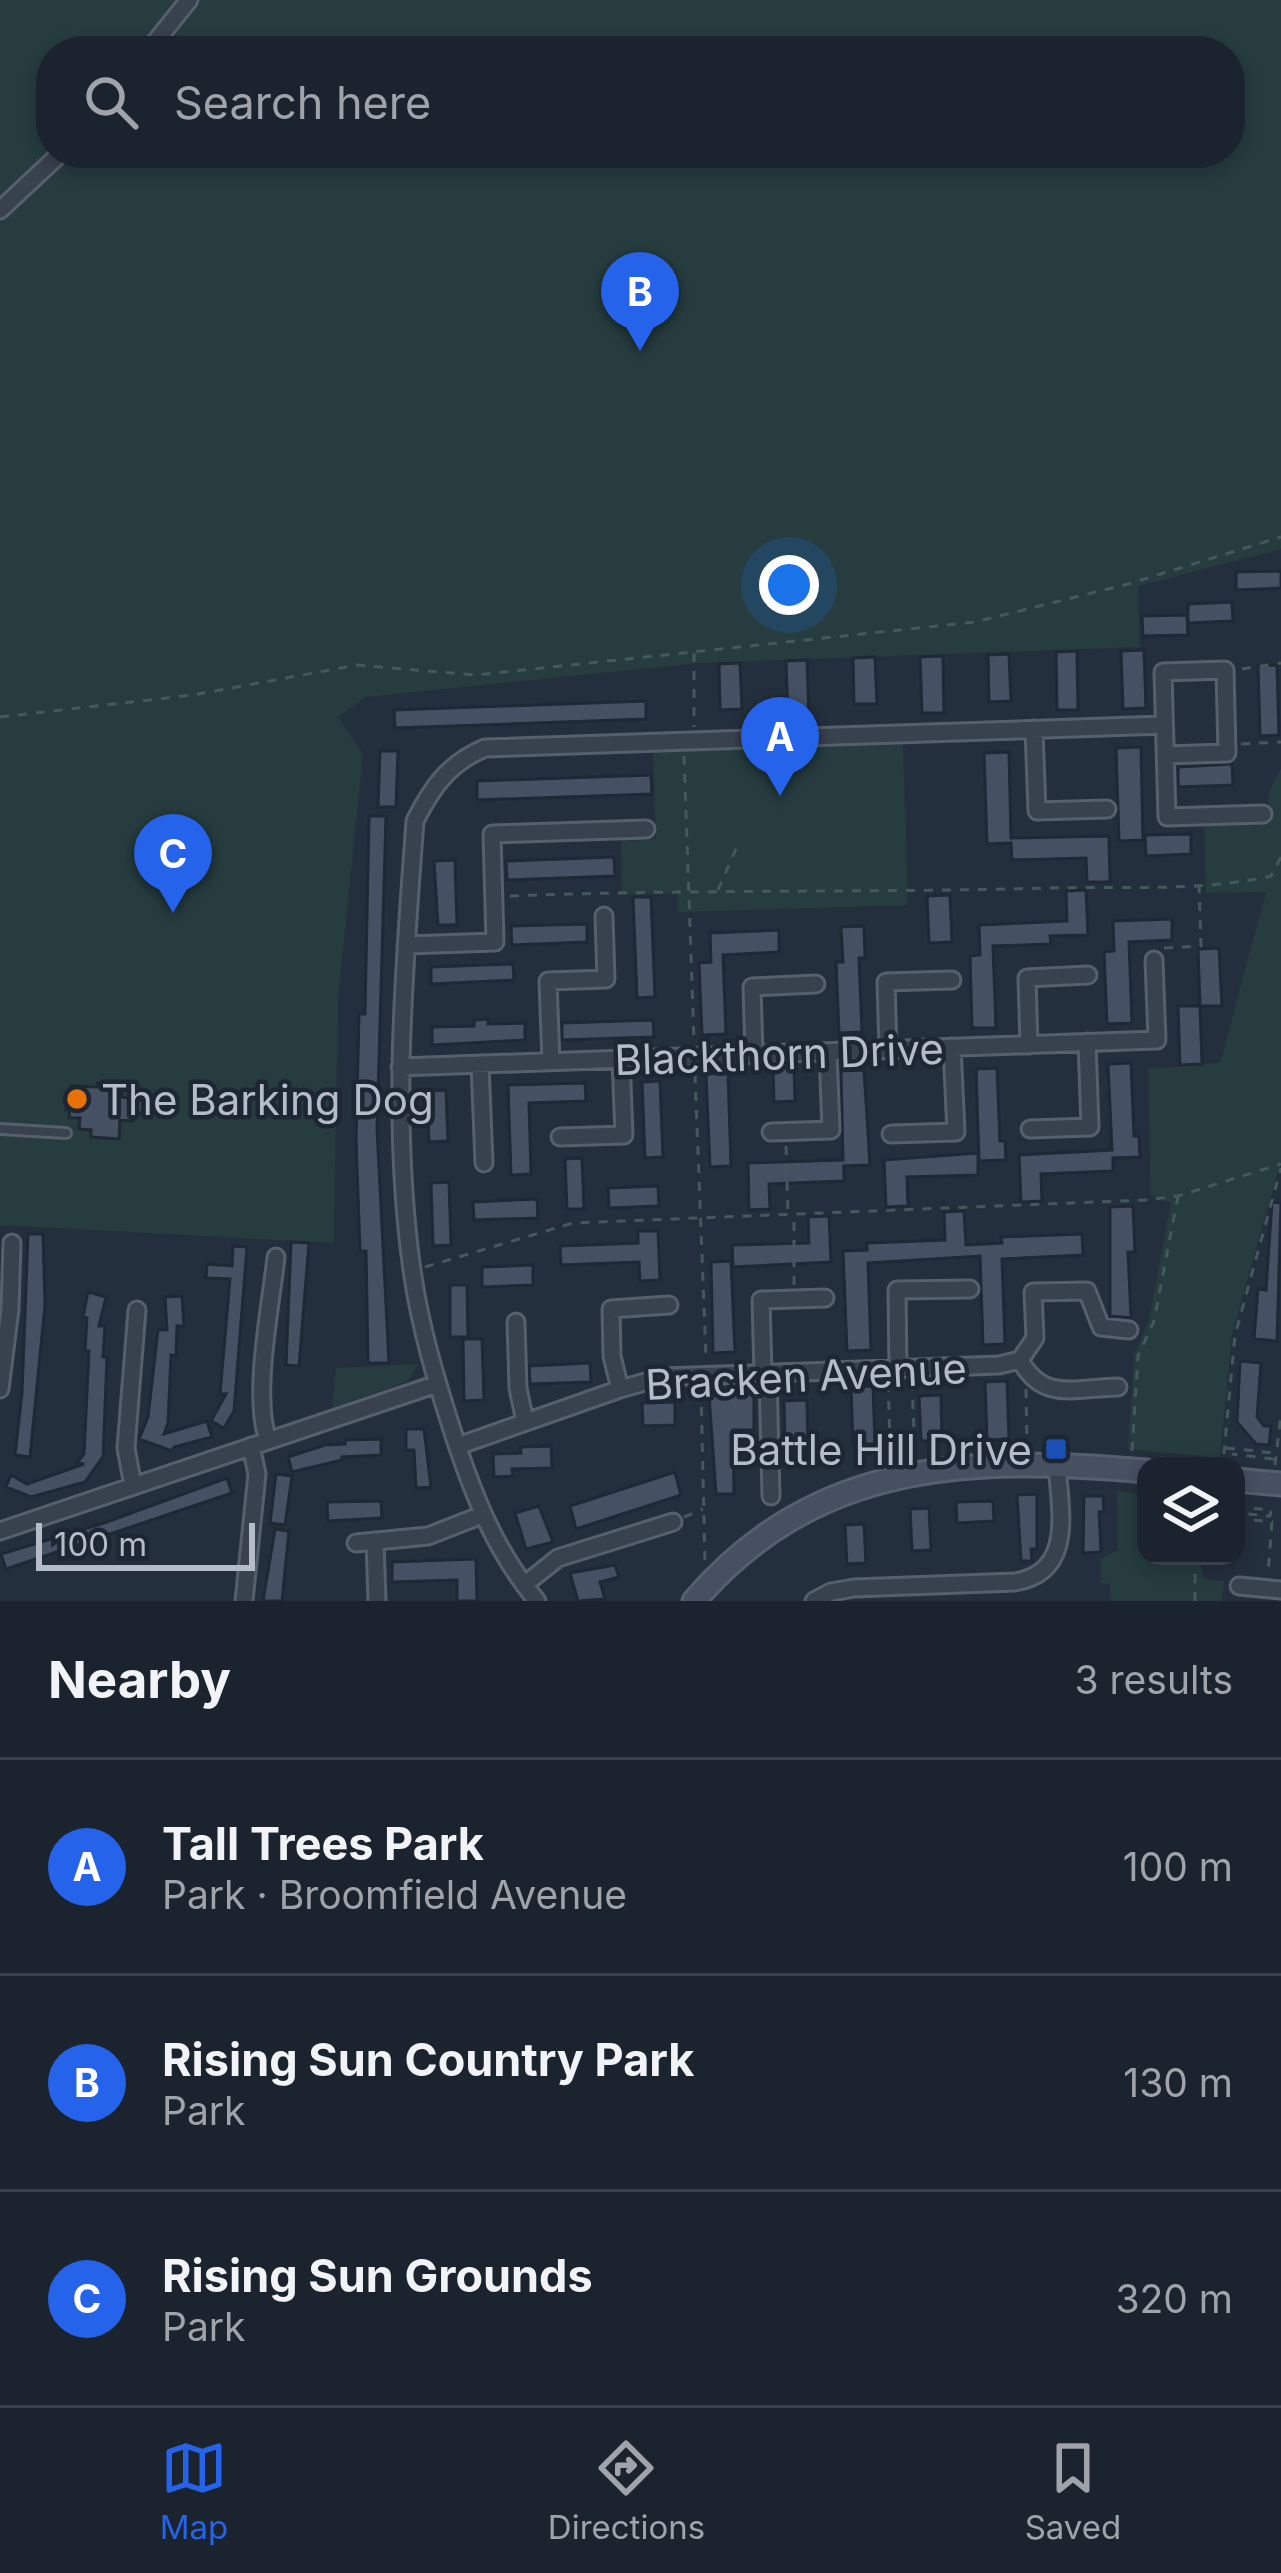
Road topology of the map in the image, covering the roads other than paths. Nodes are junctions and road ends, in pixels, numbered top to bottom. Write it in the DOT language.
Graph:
graph roads {
  1 [pos="189,0"];
  2 [pos="160,36"];
  3 [pos="45,168"];
  4 [pos="0,210"];
  5 [pos="1164,725"];
  6 [pos="1034,729"];
  7 [pos="1165,755"];
  8 [pos="1107,808"];
  9 [pos="1263,814"];
  10 [pos="646,830"];
  11 [pos="604,916"];
  12 [pos="406,945"];
  13 [pos="1154,960"];
  14 [pos="1088,975"];
  15 [pos="952,980"];
  16 [pos="816,984"];
  17 [pos="1087,1042"];
  18 [pos="1029,1045"];
  19 [pos="952,1047"];
  20 [pos="888,1049"];
  21 [pos="829,1052"];
  22 [pos="754,1054"];
  23 [pos="621,1059"];
  24 [pos="550,1062"];
  25 [pos="480,1064"];
  26 [pos="400,1067"];
  27 [pos="0,1129"];
  28 [pos="1030,1130"];
  29 [pos="778,1132"];
  30 [pos="66,1133"];
  31 [pos="892,1134"];
  32 [pos="560,1137"];
  33 [pos="484,1163"];
  34 [pos="12,1243"];
  35 [pos="276,1257"];
  36 [pos="970,1289"];
  37 [pos="825,1298"];
  38 [pos="669,1305"];
  39 [pos="136,1310"];
  40 [pos="516,1322"];
  41 [pos="1129,1330"];
  42 [pos="1019,1360"];
  43 [pos="899,1369"];
  44 [pos="765,1374"];
  45 [pos="437,1384"];
  46 [pos="1118,1387"];
  47 [pos="620,1388"];
  48 [pos="0,1389"];
  49 [pos="525,1422"];
  50 [pos="268,1440"];
  51 [pos="251,1446"];
  52 [pos="458,1446"];
  53 [pos="1137,1461"];
  54 [pos="1058,1465"];
  55 [pos="1278,1476"];
  56 [pos="1245,1479"];
  57 [pos="133,1486"];
  58 [pos="771,1496"];
  59 [pos="482,1516"];
  60 [pos="673,1522"];
  61 [pos="0,1531"];
  62 [pos="375,1541"];
  63 [pos="356,1543"];
  64 [pos="524,1586"];
  65 [pos="1239,1586"];
  66 [pos="1274,1589"];
  67 [pos="244,1601"];
  68 [pos="376,1601"];
  69 [pos="537,1601"];
  70 [pos="694,1601"];
  71 [pos="814,1601"];
  1 -- 2 [label="street"];
  3 -- 4 [label="street"];
  5 -- 6 [label="street"];
  5 -- 7 [label="street"];
  5 -- 7 [label="street"];
  6 -- 8 [label="street"];
  6 -- 12 [label="street"];
  7 -- 9 [label="street"];
  10 -- 12 [label="street"];
  11 -- 24 [label="street"];
  12 -- 26 [label="street"];
  13 -- 17 [label="street, Blackthorn Drive"];
  14 -- 18 [label="street"];
  15 -- 20 [label="street"];
  16 -- 22 [label="street"];
  17 -- 18 [label="street, Blackthorn Drive"];
  17 -- 28 [label="street"];
  18 -- 19 [label="street, Blackthorn Drive"];
  19 -- 20 [label="street, Blackthorn Drive"];
  19 -- 31 [label="street"];
  20 -- 21 [label="street, Blackthorn Drive"];
  21 -- 22 [label="street, Blackthorn Drive"];
  21 -- 29 [label="street"];
  22 -- 23 [label="street, Blackthorn Drive"];
  23 -- 24 [label="street, Blackthorn Drive"];
  23 -- 32 [label="street"];
  24 -- 25 [label="street, Blackthorn Drive"];
  25 -- 26 [label="street, Blackthorn Drive"];
  25 -- 33 [label="street"];
  26 -- 45 [label="street"];
  27 -- 30 [label="lane"];
  34 -- 48 [label="street"];
  35 -- 50 [label="street"];
  36 -- 43 [label="street"];
  37 -- 44 [label="street"];
  38 -- 47 [label="street"];
  39 -- 57 [label="street"];
  40 -- 49 [label="street"];
  41 -- 42 [label="street"];
  42 -- 43 [label="street, Bracken Avenue"];
  42 -- 46 [label="street"];
  43 -- 44 [label="street, Bracken Avenue"];
  44 -- 47 [label="street, Bracken Avenue"];
  44 -- 58 [label="street"];
  45 -- 50 [label="street"];
  45 -- 52 [label="street"];
  47 -- 49 [label="street, Bracken Avenue"];
  49 -- 52 [label="street, Bracken Avenue"];
  50 -- 51 [label="street"];
  51 -- 57 [label="street"];
  51 -- 67 [label="street"];
  52 -- 59 [label="street"];
  53 -- 54 [label="street"];
  54 -- 70 [label="street"];
  54 -- 71 [label="street"];
  55 -- 56 [label="street"];
  57 -- 61 [label="street"];
  59 -- 62 [label="street"];
  59 -- 64 [label="street"];
  60 -- 64 [label="street"];
  62 -- 63 [label="street"];
  62 -- 68 [label="street"];
  64 -- 69 [label="street"];
  65 -- 66 [label="street"];
}
